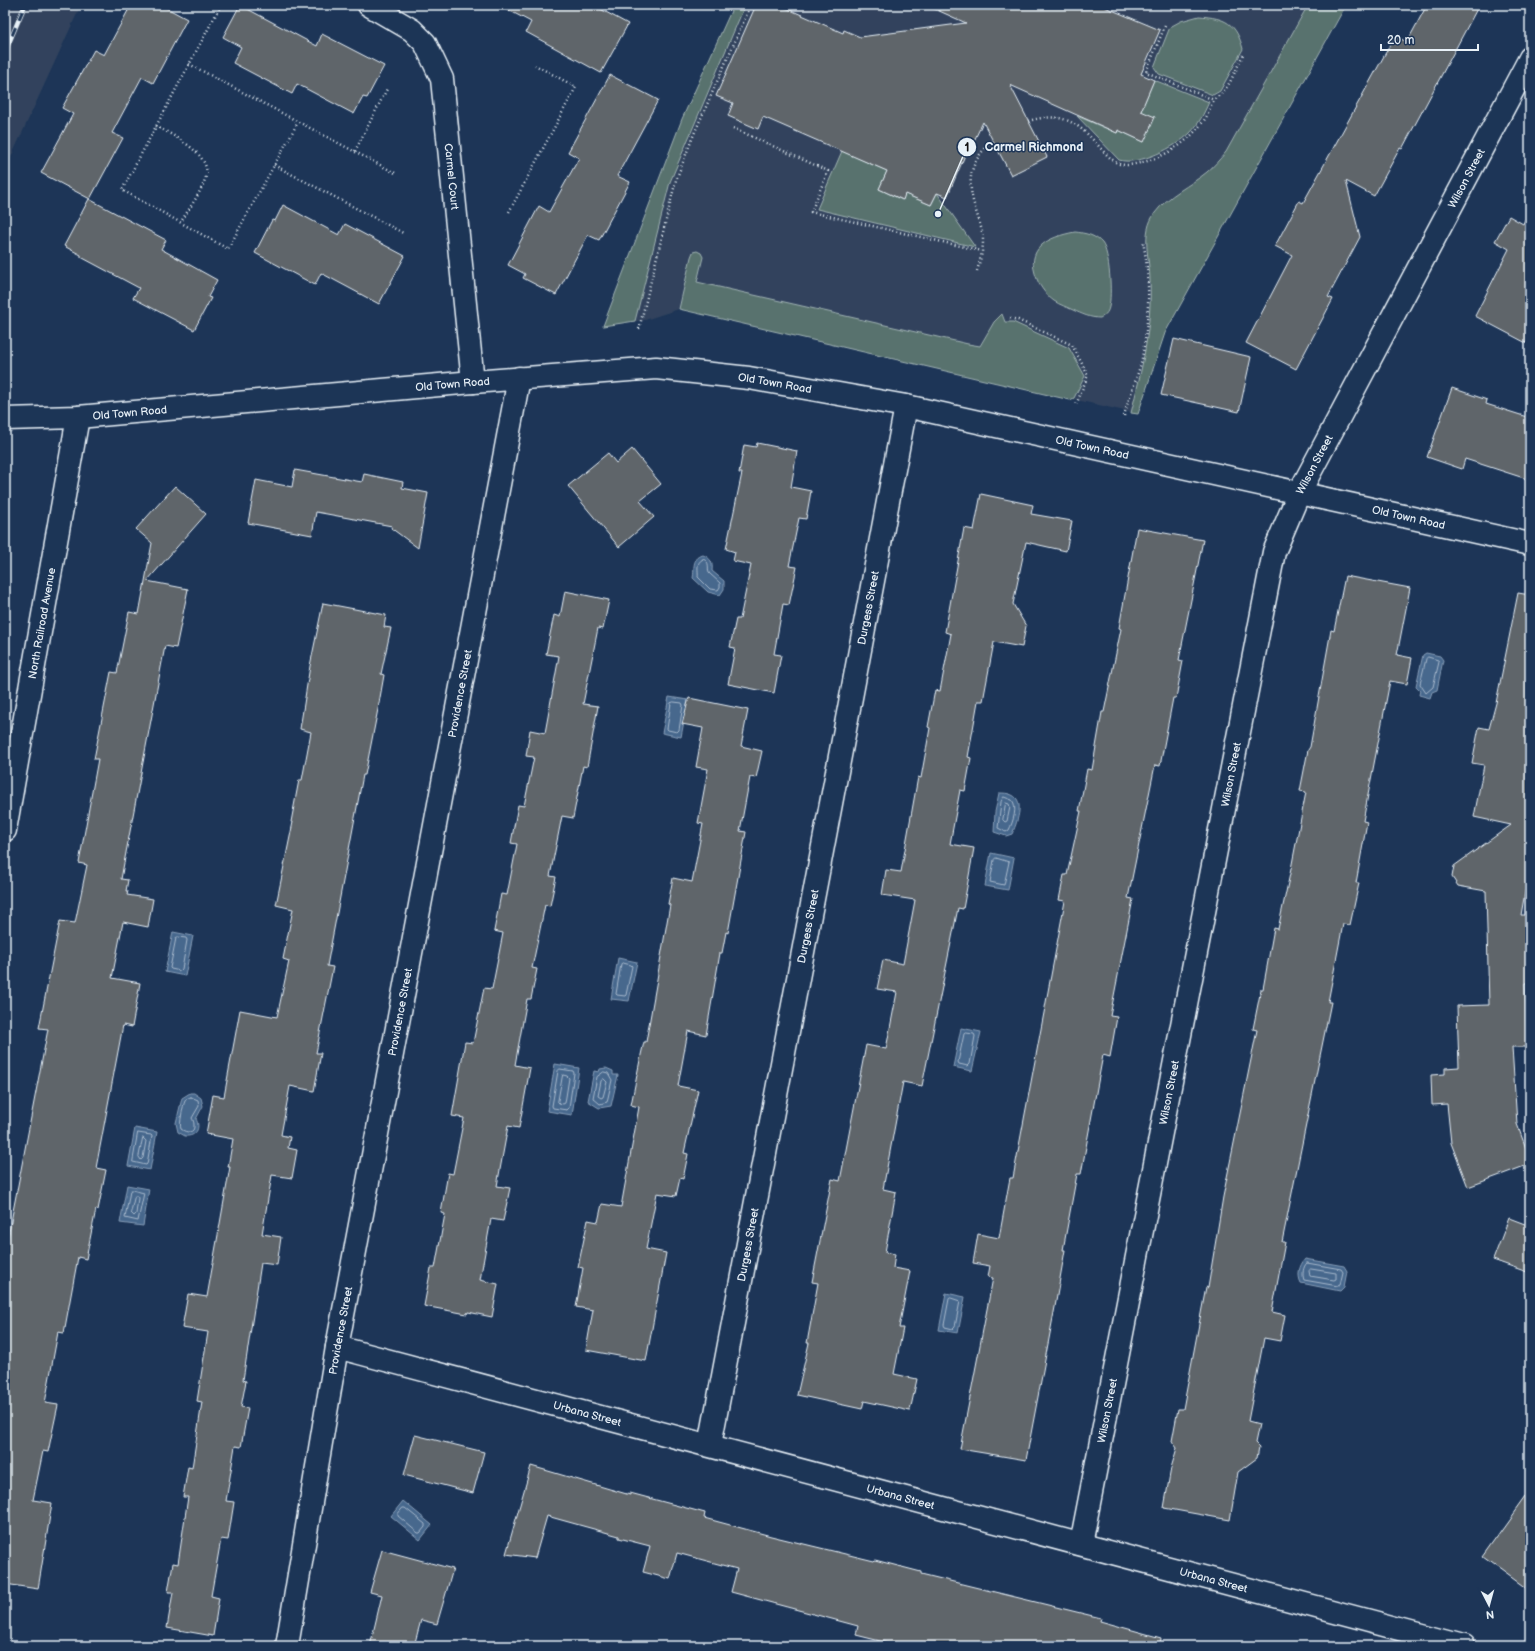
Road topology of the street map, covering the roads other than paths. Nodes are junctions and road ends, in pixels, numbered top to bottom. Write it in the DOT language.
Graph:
graph roads {
  1 [pos="369,5"];
  2 [pos="1530,58"];
  3 [pos="519,378"];
  4 [pos="472,382"];
  5 [pos="906,406"];
  6 [pos="78,417"];
  7 [pos="5,419"];
  8 [pos="1299,493"];
  9 [pos="1530,544"];
  10 [pos="5,830"];
  11 [pos="337,1347"];
  12 [pos="710,1446"];
  13 [pos="1081,1544"];
  14 [pos="287,1646"];
  15 [pos="1463,1646"];
  1 -- 4 [label="street, Carmel Court"];
  2 -- 8 [label="street, Wilson Street"];
  3 -- 4 [label="street, Old Town Road"];
  3 -- 5 [label="street, Old Town Road"];
  3 -- 11 [label="street, Providence Street"];
  4 -- 6 [label="street, Old Town Road"];
  5 -- 8 [label="street, Old Town Road"];
  5 -- 12 [label="street, Durgess Street"];
  6 -- 7 [label="street, Old Town Road"];
  6 -- 10 [label="street, North Railroad Avenue"];
  8 -- 9 [label="street, Old Town Road"];
  8 -- 13 [label="street, Wilson Street"];
  11 -- 12 [label="street, Urbana Street"];
  11 -- 14 [label="street, Providence Street"];
  12 -- 13 [label="street, Urbana Street"];
  13 -- 15 [label="street, Urbana Street"];
}
